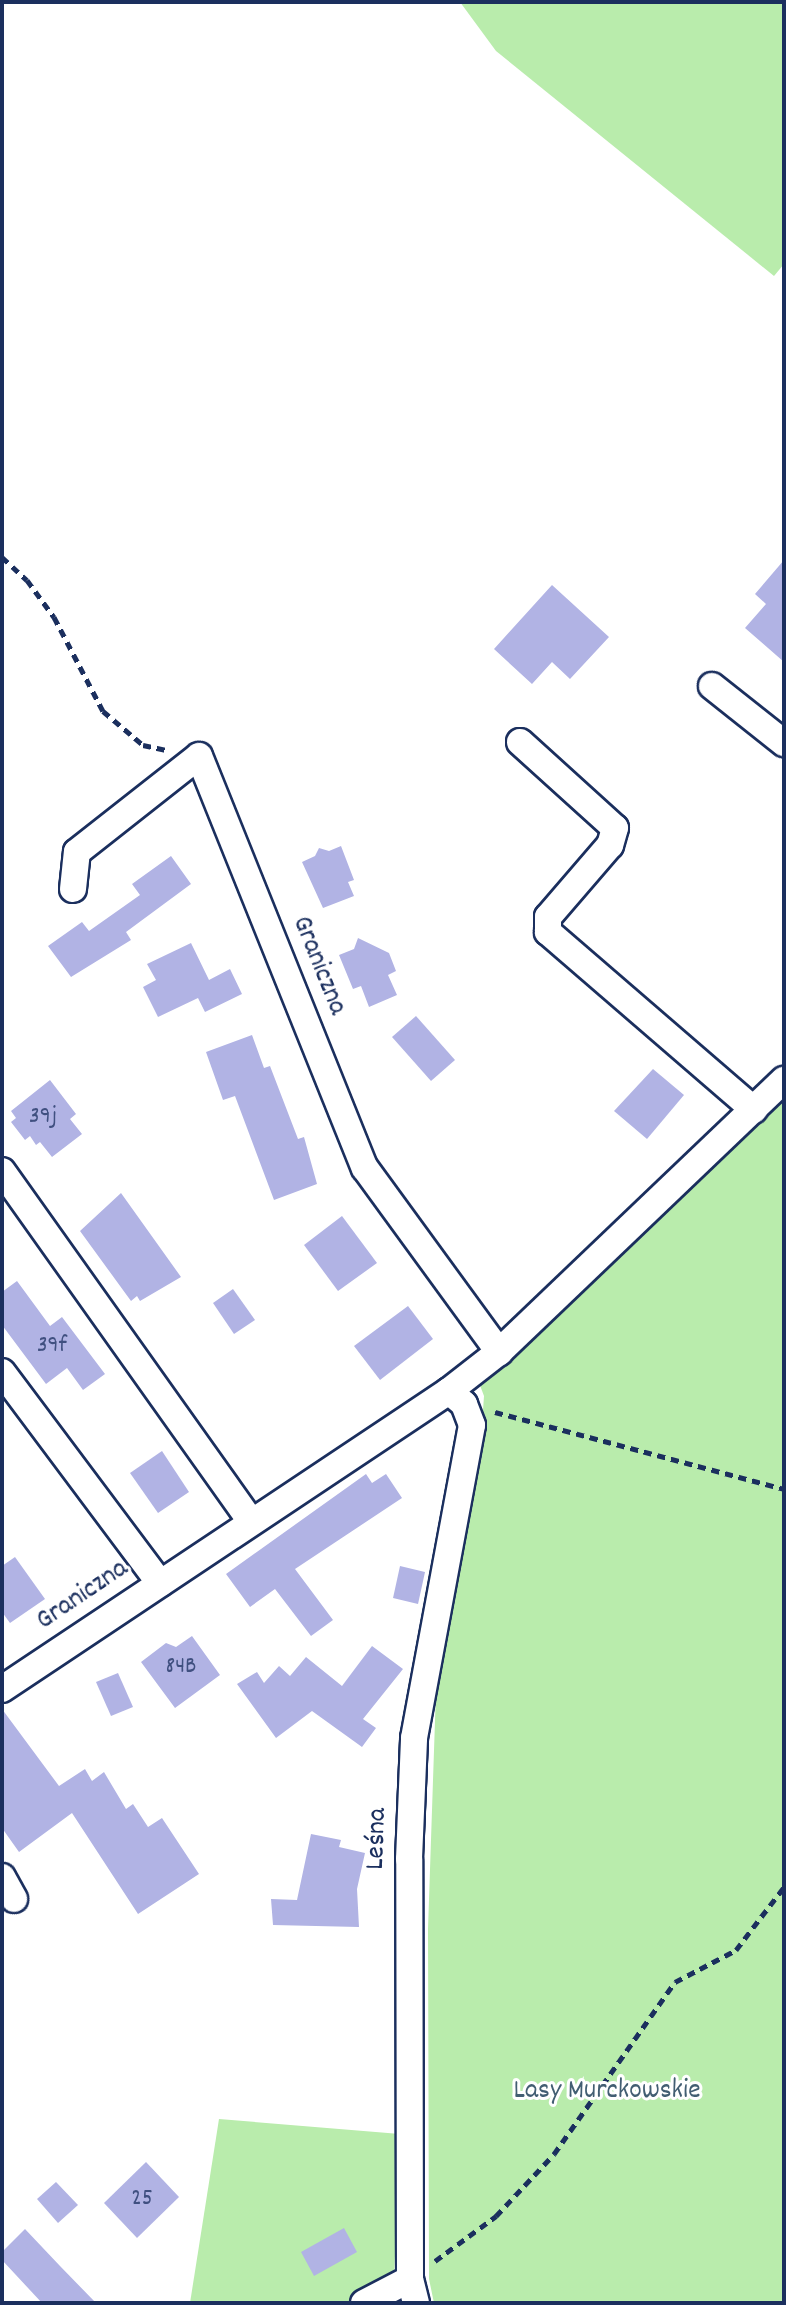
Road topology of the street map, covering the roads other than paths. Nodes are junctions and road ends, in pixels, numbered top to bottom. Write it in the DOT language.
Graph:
graph roads {
  1 [pos="712,686"];
  2 [pos="520,742"];
  3 [pos="784,743"];
  4 [pos="73,889"];
  5 [pos="784,1080"];
  6 [pos="754,1110"];
  7 [pos="2,1171"];
  8 [pos="499,1352"];
  9 [pos="2,1372"];
  10 [pos="457,1398"];
  11 [pos="251,1521"];
  12 [pos="160,1583"];
  13 [pos="2,1689"];
  14 [pos="413,2291"];
  15 [pos="364,2303"];
  1 -- 3 [label="street"];
  2 -- 6 [label="street"];
  4 -- 8 [label="street, Graniczna"];
  5 -- 6 [label="street, Graniczna"];
  6 -- 8 [label="street, Graniczna"];
  7 -- 11 [label="street"];
  8 -- 10 [label="street, Graniczna"];
  9 -- 12 [label="street, Graniczna"];
  10 -- 11 [label="street, Graniczna"];
  10 -- 14 [label="street, Leśna"];
  11 -- 12 [label="street, Graniczna"];
  12 -- 13 [label="street, Graniczna"];
  14 -- 15 [label="street"];
}
